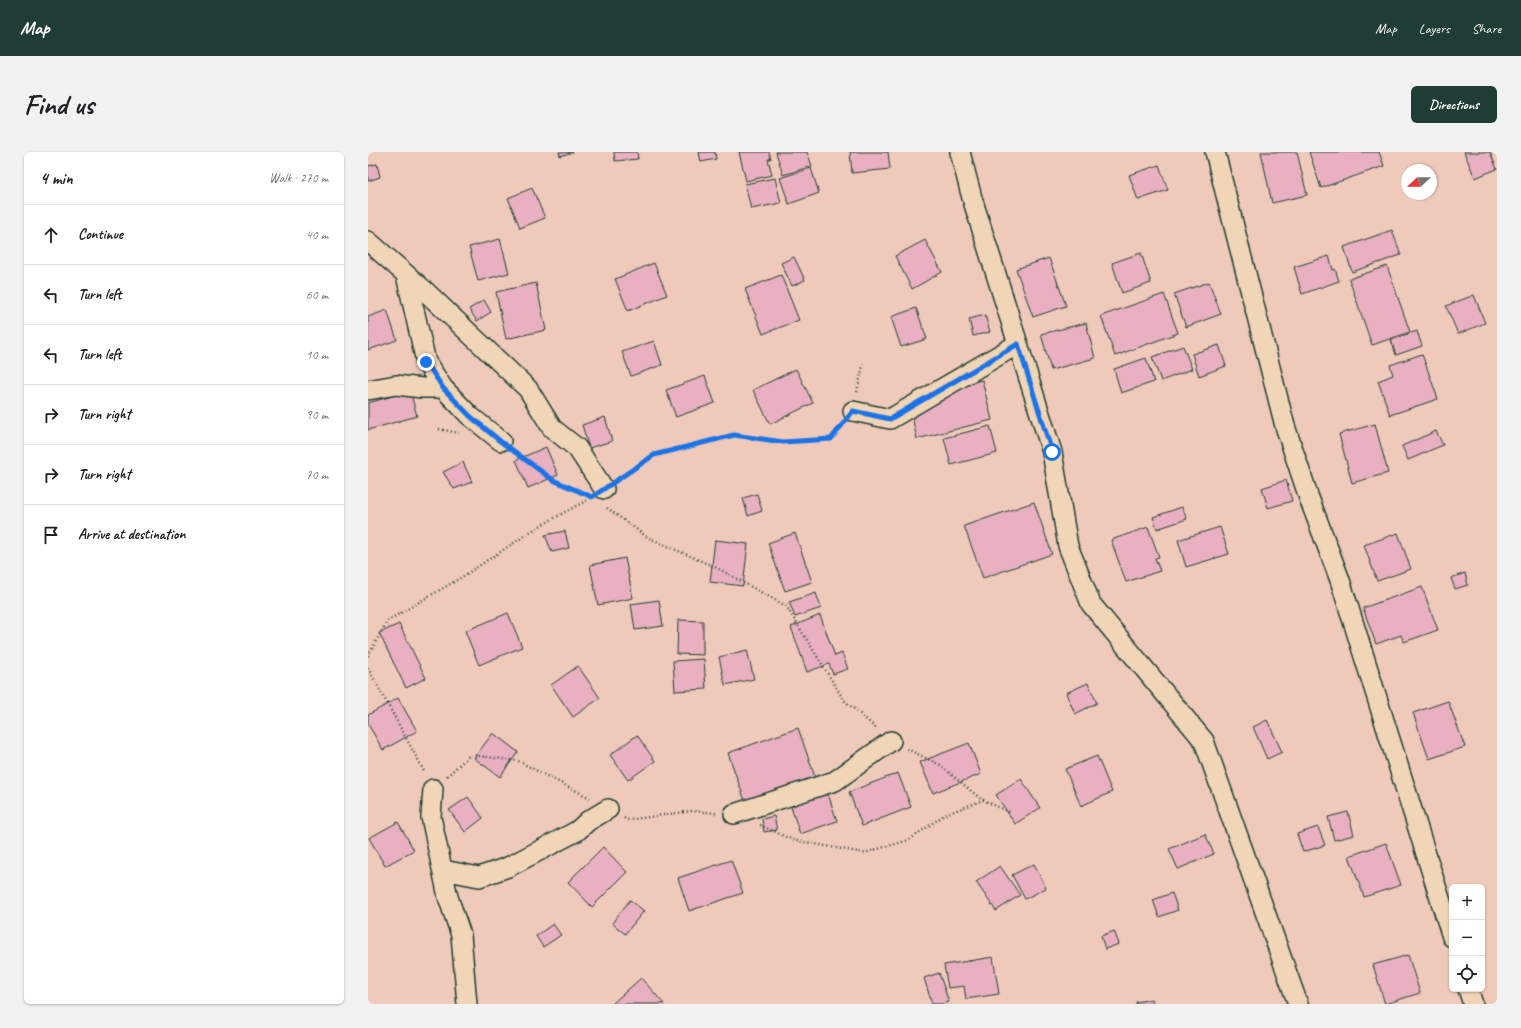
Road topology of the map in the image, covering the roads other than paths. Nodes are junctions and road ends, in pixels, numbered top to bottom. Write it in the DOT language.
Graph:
graph roads {
  1 [pos="960,152"];
  2 [pos="1215,152"];
  3 [pos="368,242"];
  4 [pos="406,275"];
  5 [pos="1018,344"];
  6 [pos="443,388"];
  7 [pos="368,390"];
  8 [pos="853,411"];
  9 [pos="500,441"];
  10 [pos="604,497"];
  11 [pos="891,741"];
  12 [pos="433,789"];
  13 [pos="608,809"];
  14 [pos="734,814"];
  15 [pos="443,870"];
  16 [pos="1449,927"];
  17 [pos="1469,992"];
  18 [pos="467,1004"];
  19 [pos="1298,1004"];
  20 [pos="1473,1004"];
  1 -- 5 [label="street"];
  2 -- 16 [label="street"];
  3 -- 4 [label="street"];
  4 -- 6 [label="street"];
  4 -- 10 [label="street"];
  5 -- 8 [label="street"];
  5 -- 19 [label="street"];
  6 -- 7 [label="street"];
  6 -- 9 [label="street"];
  11 -- 14 [label="street"];
  12 -- 15 [label="street"];
  13 -- 15 [label="street"];
  15 -- 18 [label="street"];
  17 -- 20 [label="street"];
}
